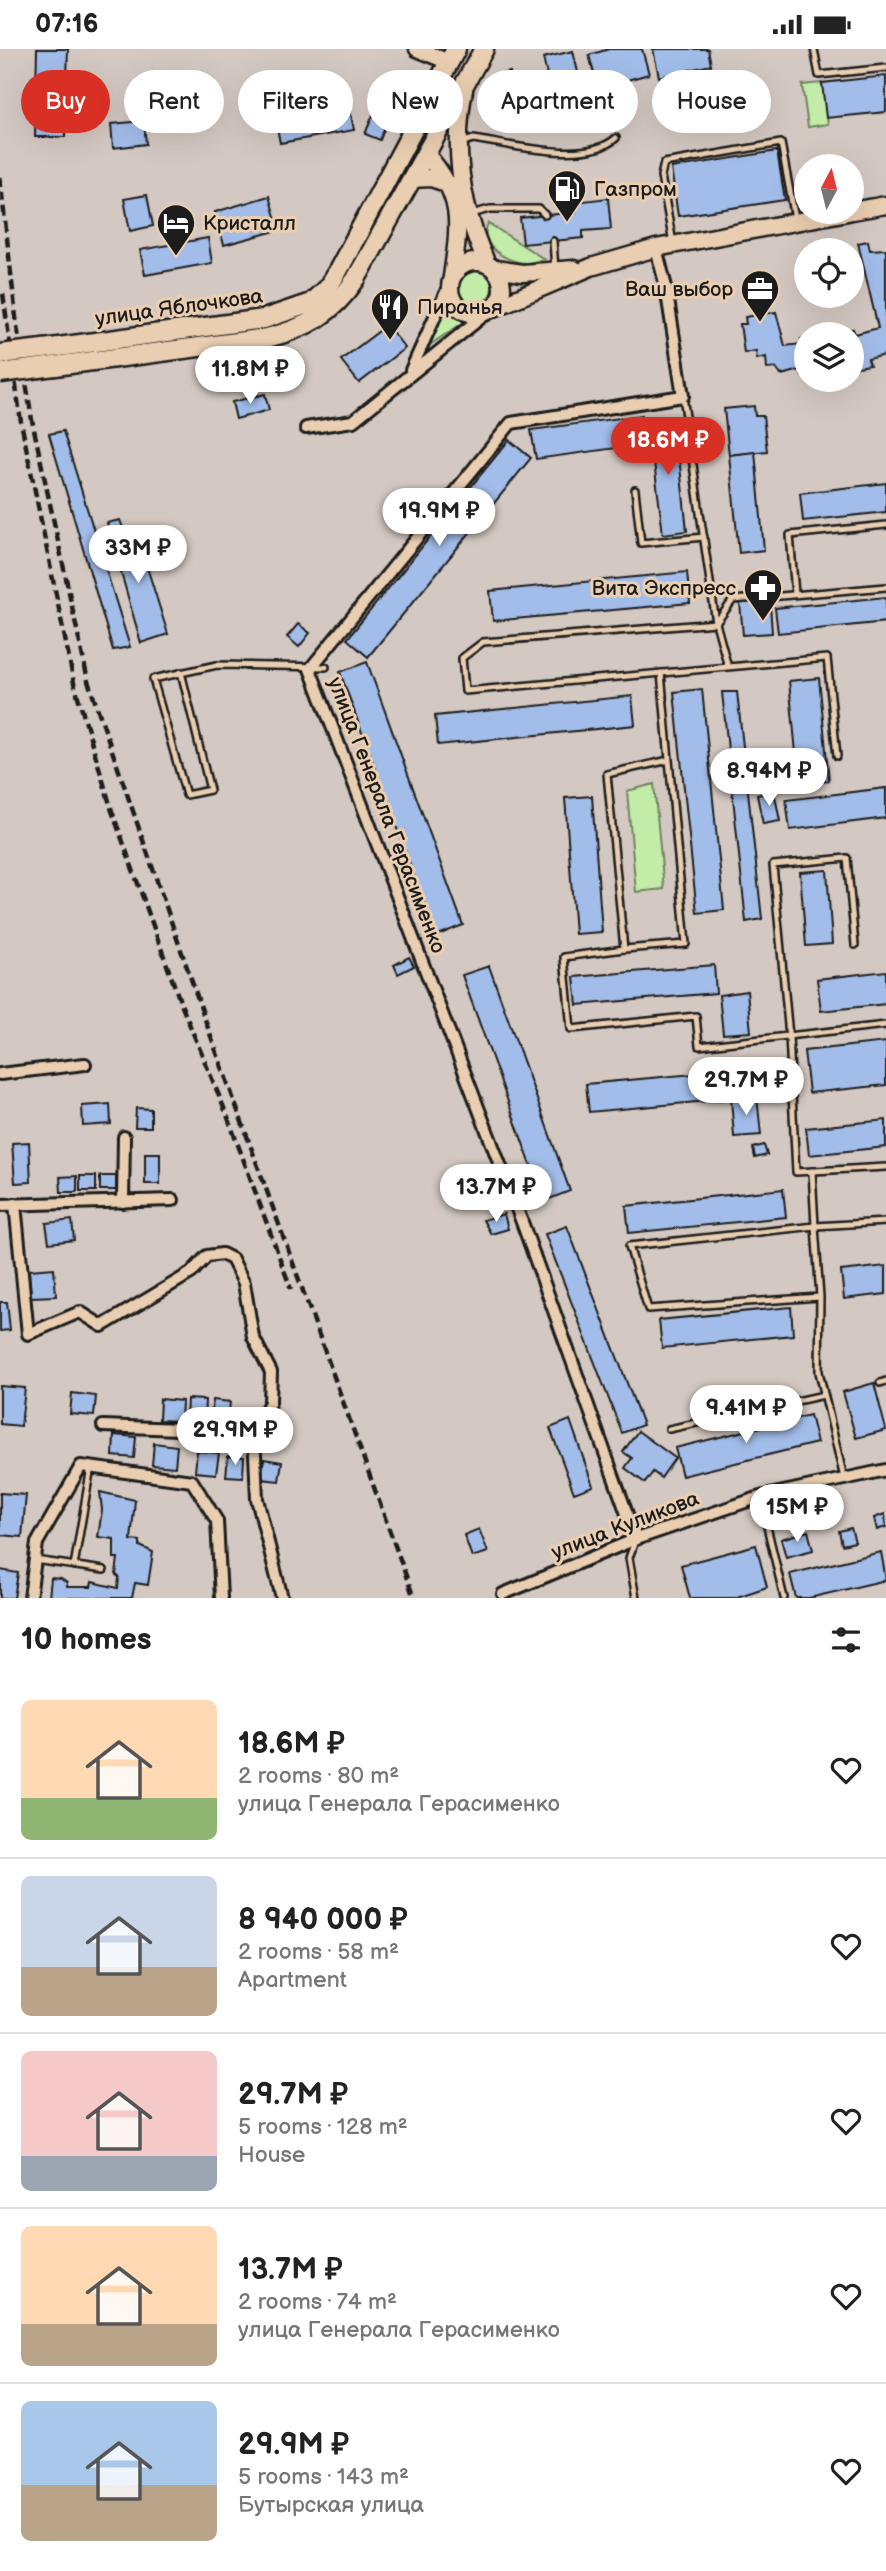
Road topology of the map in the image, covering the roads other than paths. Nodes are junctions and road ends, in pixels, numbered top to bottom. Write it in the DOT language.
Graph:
graph roads {
  1 [pos="417,49"];
  2 [pos="814,49"];
  3 [pos="484,50"];
  4 [pos="453,55"];
  5 [pos="886,68"];
  6 [pos="466,76"];
  7 [pos="616,138"];
  8 [pos="458,143"];
  9 [pos="425,153"];
  10 [pos="411,179"];
  11 [pos="449,184"];
  12 [pos="886,205"];
  13 [pos="864,209"];
  14 [pos="468,215"];
  15 [pos="545,215"];
  16 [pos="794,216"];
  17 [pos="794,222"];
  18 [pos="553,241"];
  19 [pos="673,245"];
  20 [pos="656,248"];
  21 [pos="491,267"];
  22 [pos="591,267"];
  23 [pos="555,271"];
  24 [pos="451,280"];
  25 [pos="491,310"];
  26 [pos="0,354"];
  27 [pos="53,357"];
  28 [pos="409,372"];
  29 [pos="0,373"];
  30 [pos="683,396"];
  31 [pos="306,428"];
  32 [pos="635,490"];
  33 [pos="886,524"];
  34 [pos="704,537"];
  35 [pos="886,587"];
  36 [pos="795,594"];
  37 [pos="716,622"];
  38 [pos="326,667"];
  39 [pos="728,667"];
  40 [pos="310,669"];
  41 [pos="181,672"];
  42 [pos="661,673"];
  43 [pos="837,756"];
  44 [pos="669,759"];
  45 [pos="855,945"];
  46 [pos="624,949"];
  47 [pos="886,1025"];
  48 [pos="789,1036"];
  49 [pos="85,1064"];
  50 [pos="0,1075"];
  51 [pos="124,1137"];
  52 [pos="886,1167"];
  53 [pos="812,1171"];
  54 [pos="173,1200"];
  55 [pos="123,1202"];
  56 [pos="15,1204"];
  57 [pos="0,1205"];
  58 [pos="886,1222"];
  59 [pos="815,1226"];
  60 [pos="820,1297"];
  61 [pos="824,1395"];
  62 [pos="103,1426"];
  63 [pos="669,1429"];
  64 [pos="254,1432"];
  65 [pos="86,1466"];
  66 [pos="886,1471"];
  67 [pos="845,1481"];
  68 [pos="760,1497"];
  69 [pos="636,1539"];
  70 [pos="34,1560"];
  71 [pos="74,1566"];
  72 [pos="104,1570"];
  73 [pos="503,1594"];
  74 [pos="30,1598"];
  75 [pos="221,1598"];
  76 [pos="282,1598"];
  77 [pos="636,1598"];
  78 [pos="784,1598"];
  1 -- 4 [label="street"];
  2 -- 5 [label="lane"];
  3 -- 6 [label="main road, улица Яблочкова"];
  4 -- 27 [label="main road, улица Яблочкова"];
  6 -- 8 [label="main road"];
  6 -- 9 [label="main road, улица Яблочкова"];
  7 -- 8 [label="lane"];
  8 -- 14 [label="main road"];
  9 -- 10 [label="main road, улица Яблочкова"];
  9 -- 11 [label="main road"];
  10 -- 11 [label="main road"];
  10 -- 27 [label="main road, улица Яблочкова"];
  11 -- 24 [label="main road"];
  12 -- 13 [label="main road"];
  14 -- 15 [label="lane"];
  14 -- 21 [label="main road"];
  16 -- 19 [label="lane"];
  17 -- 19 [label="main road"];
  18 -- 23 [label="lane"];
  19 -- 20 [label="main road"];
  20 -- 22 [label="main road"];
  20 -- 30 [label="street"];
  21 -- 23 [label="main road"];
  21 -- 24 [label="main road"];
  21 -- 25 [label="main road"];
  22 -- 23 [label="main road"];
  22 -- 25 [label="main road"];
  24 -- 25 [label="main road"];
  24 -- 28 [label="street"];
  25 -- 28 [label="street"];
  26 -- 27 [label="main road, bridge"];
  27 -- 29 [label="main road, bridge"];
  28 -- 31 [label="street"];
  30 -- 34 [label="lane"];
  30 -- 40 [label="street, улица Генерала Герасименко"];
  32 -- 34 [label="lane"];
  33 -- 36 [label="lane"];
  34 -- 37 [label="lane"];
  35 -- 36 [label="lane"];
  36 -- 37 [label="lane"];
  37 -- 39 [label="lane"];
  37 -- 42 [label="lane"];
  38 -- 40 [label="lane"];
  39 -- 42 [label="lane"];
  39 -- 43 [label="lane"];
  40 -- 41 [label="lane"];
  40 -- 69 [label="street, улица Генерала Герасименко"];
  41 -- 41 [label="lane"];
  42 -- 44 [label="lane"];
  44 -- 46 [label="lane"];
  44 -- 46 [label="lane"];
  45 -- 48 [label="lane"];
  46 -- 48 [label="lane"];
  47 -- 48 [label="lane"];
  48 -- 53 [label="lane"];
  49 -- 50 [label="street"];
  51 -- 55 [label="street"];
  52 -- 53 [label="lane"];
  53 -- 59 [label="lane"];
  54 -- 55 [label="street"];
  55 -- 56 [label="street"];
  56 -- 57 [label="street"];
  56 -- 64 [label="street"];
  58 -- 59 [label="lane"];
  59 -- 60 [label="lane"];
  59 -- 60 [label="lane"];
  60 -- 61 [label="lane"];
  61 -- 63 [label="lane"];
  61 -- 67 [label="lane"];
  62 -- 64 [label="street"];
  64 -- 76 [label="street"];
  65 -- 70 [label="street"];
  65 -- 71 [label="lane"];
  65 -- 75 [label="street"];
  66 -- 67 [label="street, улица Куликова"];
  67 -- 68 [label="street, улица Куликова"];
  68 -- 69 [label="street, улица Куликова"];
  68 -- 78 [label="lane"];
  69 -- 73 [label="street, улица Куликова"];
  69 -- 77 [label="lane"];
  70 -- 71 [label="lane"];
  70 -- 74 [label="street"];
  71 -- 72 [label="lane"];
}
